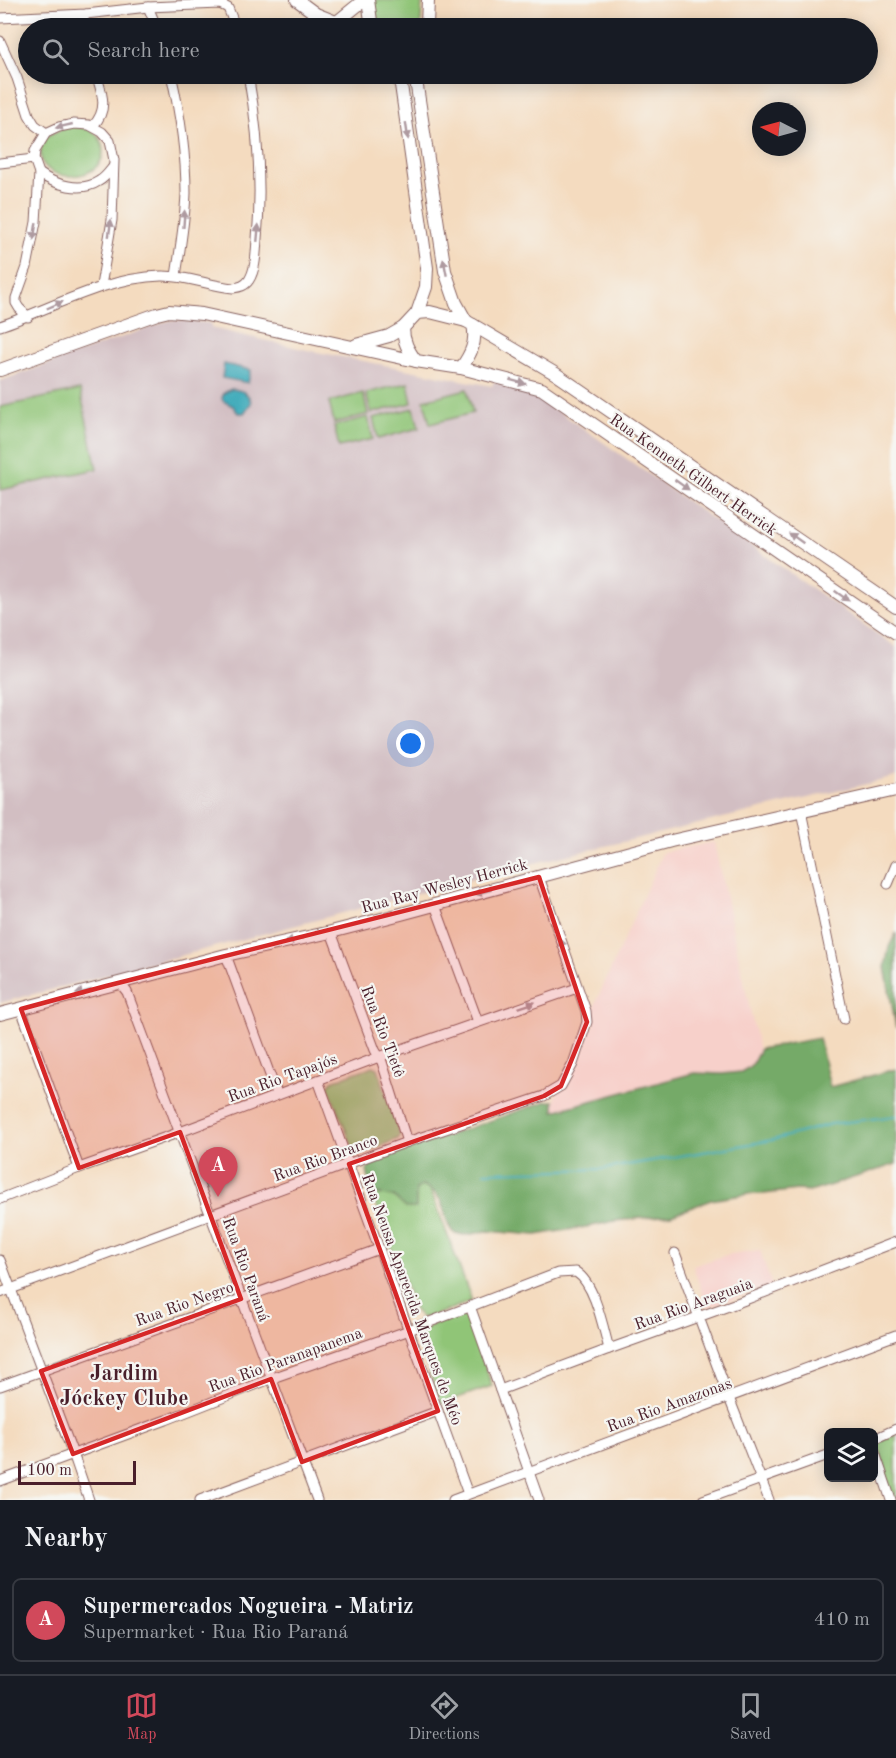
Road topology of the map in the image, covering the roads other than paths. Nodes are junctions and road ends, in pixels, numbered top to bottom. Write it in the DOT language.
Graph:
graph roads {
  1 [pos="297,0"];
  2 [pos="366,0"];
  3 [pos="428,0"];
  4 [pos="148,7"];
  5 [pos="86,14"];
  6 [pos="0,18"];
  7 [pos="84,18"];
  8 [pos="153,18"];
  9 [pos="232,18"];
  10 [pos="326,18"];
  11 [pos="342,18"];
  12 [pos="370,18"];
  13 [pos="427,18"];
  14 [pos="0,41"];
  15 [pos="18,81"];
  16 [pos="19,84"];
  17 [pos="98,84"];
  18 [pos="173,84"];
  19 [pos="250,84"];
  20 [pos="400,84"];
  21 [pos="417,84"];
  22 [pos="93,126"];
  23 [pos="46,134"];
  24 [pos="34,159"];
  25 [pos="0,163"];
  26 [pos="113,167"];
  27 [pos="39,173"];
  28 [pos="176,276"];
  29 [pos="101,286"];
  30 [pos="417,314"];
  31 [pos="28,317"];
  32 [pos="469,323"];
  33 [pos="0,326"];
  34 [pos="403,328"];
  35 [pos="352,346"];
  36 [pos="416,361"];
  37 [pos="461,368"];
  38 [pos="0,370"];
  39 [pos="896,607"];
  40 [pos="896,633"];
  41 [pos="896,790"];
  42 [pos="801,811"];
  43 [pos="896,865"];
  44 [pos="539,877"];
  45 [pos="888,884"];
  46 [pos="435,905"];
  47 [pos="331,932"];
  48 [pos="226,955"];
  49 [pos="120,983"];
  50 [pos="577,988"];
  51 [pos="21,1009"];
  52 [pos="0,1014"];
  53 [pos="844,1019"];
  54 [pos="478,1022"];
  55 [pos="379,1057"];
  56 [pos="318,1080"];
  57 [pos="277,1094"];
  58 [pos="180,1132"];
  59 [pos="408,1142"];
  60 [pos="349,1164"];
  61 [pos="79,1168"];
  62 [pos="0,1198"];
  63 [pos="211,1215"];
  64 [pos="896,1242"];
  65 [pos="379,1249"];
  66 [pos="675,1253"];
  67 [pos="0,1260"];
  68 [pos="11,1289"];
  69 [pos="0,1293"];
  70 [pos="241,1299"];
  71 [pos="470,1306"];
  72 [pos="699,1317"];
  73 [pos="409,1329"];
  74 [pos="896,1335"];
  75 [pos="609,1349"];
  76 [pos="41,1371"];
  77 [pos="271,1379"];
  78 [pos="0,1386"];
  79 [pos="500,1390"];
  80 [pos="730,1398"];
  81 [pos="438,1411"];
  82 [pos="896,1429"];
  83 [pos="878,1437"];
  84 [pos="73,1454"];
  85 [pos="824,1456"];
  86 [pos="302,1462"];
  87 [pos="878,1464"];
  88 [pos="528,1473"];
  89 [pos="761,1479"];
  90 [pos="0,1481"];
  91 [pos="468,1494"];
  92 [pos="89,1500"];
  93 [pos="200,1500"];
  94 [pos="317,1500"];
  95 [pos="453,1500"];
  96 [pos="539,1500"];
  97 [pos="703,1500"];
  98 [pos="769,1500"];
  99 [pos="891,1500"];
  1 -- 10 [label="street"];
  2 -- 11 [label="street"];
  2 -- 12 [label="street"];
  3 -- 13 [label="street"];
  4 -- 5 [label="street"];
  4 -- 8 [label="street"];
  4 -- 9 [label="street"];
  5 -- 6 [label="street"];
  5 -- 7 [label="street"];
  14 -- 15 [label="street"];
  16 -- 23 [label="street"];
  17 -- 22 [label="street"];
  28 -- 18 [label="street, one-way"];
  28 -- 19 [label="street, one-way"];
  20 -- 30 [label="street, one-way"];
  32 -- 21 [label="street, one-way"];
  22 -- 23 [label="street, one-way"];
  22 -- 26 [label="street"];
  23 -- 24 [label="street"];
  24 -- 25 [label="street"];
  24 -- 27 [label="street"];
  26 -- 27 [label="street"];
  29 -- 26 [label="street, one-way"];
  27 -- 31 [label="street, one-way"];
  28 -- 29 [label="street"];
  31 -- 29 [label="street, one-way"];
  30 -- 32 [label="street"];
  30 -- 34 [label="street"];
  31 -- 33 [label="street"];
  32 -- 37 [label="street"];
  39 -- 32 [label="street, one-way"];
  34 -- 35 [label="street"];
  34 -- 36 [label="street"];
  35 -- 36 [label="street"];
  35 -- 38 [label="street"];
  36 -- 37 [label="street"];
  37 -- 40 [label="street, Rua Kenneth Gilbert Herrick, one-way"];
  41 -- 42 [label="street, Rua Ray Wesley Herrick"];
  42 -- 44 [label="street, Rua Ray Wesley Herrick"];
  42 -- 53 [label="street"];
  43 -- 45 [label="street"];
  44 -- 46 [label="street, Rua Ray Wesley Herrick, one-way"];
  50 -- 44 [label="street, Rua Rio Branco, one-way"];
  46 -- 47 [label="street, Rua Ray Wesley Herrick"];
  46 -- 54 [label="street"];
  47 -- 48 [label="street, Rua Ray Wesley Herrick, one-way"];
  47 -- 55 [label="street, Rua Rio Tietê"];
  48 -- 49 [label="street, Rua Ray Wesley Herrick"];
  48 -- 57 [label="street"];
  49 -- 51 [label="street, Rua Ray Wesley Herrick, one-way"];
  49 -- 58 [label="street, Rua Rio Paraná"];
  54 -- 50 [label="street, Rua Rio Tapajós, one-way"];
  50 -- 59 [label="street, Rua Rio Branco"];
  51 -- 52 [label="street, Rua Ray Wesley Herrick"];
  51 -- 61 [label="street"];
  54 -- 55 [label="street, Rua Rio Tapajós"];
  55 -- 56 [label="street, Rua Rio Tapajós"];
  55 -- 59 [label="street, Rua Rio Tietê"];
  56 -- 57 [label="street, Rua Rio Tapajós"];
  56 -- 60 [label="street, Rua Neusa Aparecida Marques de Méo"];
  57 -- 58 [label="street, Rua Rio Tapajós"];
  58 -- 61 [label="street, Rua Rio Tapajós"];
  58 -- 63 [label="street, Rua Rio Paraná"];
  59 -- 60 [label="street, Rua Rio Branco"];
  60 -- 63 [label="street, Rua Rio Branco"];
  60 -- 65 [label="street, Rua Neusa Aparecida Marques de Méo"];
  61 -- 62 [label="street, Rua Rio Tapajós"];
  63 -- 68 [label="street, Rua Rio Branco"];
  63 -- 70 [label="street, Rua Rio Paraná"];
  64 -- 72 [label="street, Rua Rio Araguaia"];
  65 -- 70 [label="street, Rua Rio Negro"];
  65 -- 73 [label="street, Rua Neusa Aparecida Marques de Méo"];
  66 -- 72 [label="street"];
  67 -- 68 [label="street"];
  68 -- 69 [label="street, Rua Rio Branco"];
  68 -- 76 [label="street"];
  70 -- 76 [label="street, Rua Rio Negro"];
  70 -- 77 [label="street, Rua Rio Paraná"];
  71 -- 73 [label="street, Rua Rio Paranapanema"];
  71 -- 75 [label="street, Rua Rio Paranapanema"];
  71 -- 79 [label="street"];
  72 -- 75 [label="street, Rua Rio Araguaia"];
  72 -- 80 [label="street"];
  73 -- 77 [label="street, Rua Rio Paranapanema"];
  73 -- 81 [label="street, Rua Neusa Aparecida Marques de Méo"];
  74 -- 80 [label="street, Rua Rio Amazonas"];
  75 -- 79 [label="street, Rua Rio Araguaia"];
  76 -- 78 [label="street, Rua Rio Negro"];
  76 -- 84 [label="street"];
  77 -- 84 [label="street, Rua Rio Paranapanema"];
  77 -- 86 [label="street, Rua Rio Paraná"];
  79 -- 88 [label="street"];
  80 -- 88 [label="street, Rua Rio Amazonas"];
  80 -- 89 [label="street"];
  81 -- 86 [label="street"];
  81 -- 91 [label="street, Rua Neusa Aparecida Marques de Méo"];
  82 -- 83 [label="street"];
  84 -- 90 [label="street, Rua Rio Paranapanema"];
  84 -- 92 [label="street"];
  85 -- 89 [label="street"];
  86 -- 93 [label="street"];
  86 -- 94 [label="street, Rua Rio Paraná"];
  87 -- 99 [label="street"];
  88 -- 91 [label="street, Rua Rio Amazonas"];
  88 -- 96 [label="street"];
  89 -- 97 [label="street"];
  89 -- 98 [label="street"];
  91 -- 95 [label="street, Rua Rio Amazonas"];
}
